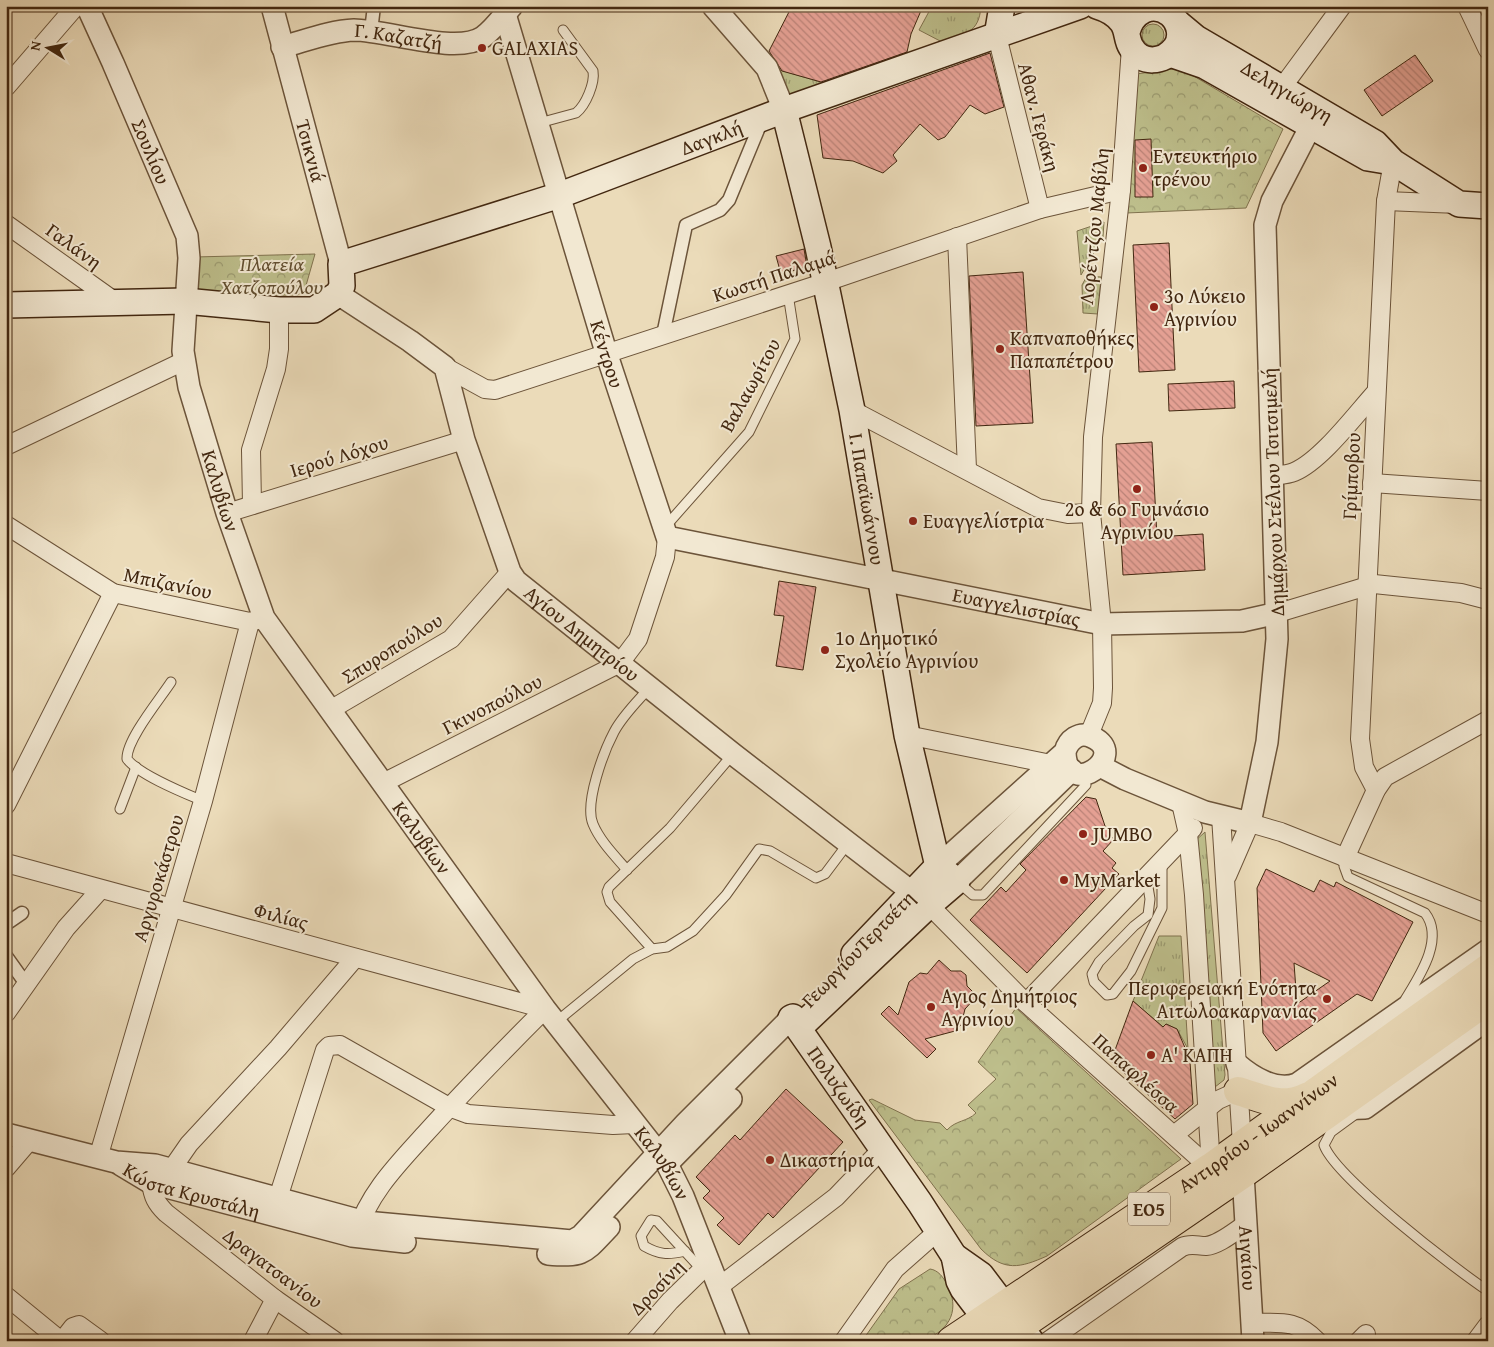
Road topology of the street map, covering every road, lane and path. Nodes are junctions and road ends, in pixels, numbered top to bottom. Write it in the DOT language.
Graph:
graph roads {
  1 [pos="76,6"];
  2 [pos="87,6"];
  3 [pos="272,6"];
  4 [pos="374,6"];
  5 [pos="1002,6"];
  6 [pos="1079,6"];
  7 [pos="1097,6"];
  8 [pos="1342,6"];
  9 [pos="1467,6"];
  10 [pos="717,8"];
  11 [pos="507,9"];
  12 [pos="1135,19"];
  13 [pos="1178,23"];
  14 [pos="563,30"];
  15 [pos="371,31"];
  16 [pos="997,36"];
  17 [pos="282,47"];
  18 [pos="1488,50"];
  19 [pos="1170,54"];
  20 [pos="6,86"];
  21 [pos="1276,96"];
  22 [pos="774,114"];
  23 [pos="1315,119"];
  24 [pos="539,123"];
  25 [pos="1393,162"];
  26 [pos="1121,190"];
  27 [pos="560,195"];
  28 [pos="1386,201"];
  29 [pos="1459,204"];
  30 [pos="1488,206"];
  31 [pos="1040,209"];
  32 [pos="6,224"];
  33 [pos="958,237"];
  34 [pos="342,264"];
  35 [pos="826,282"];
  36 [pos="338,294"];
  37 [pos="788,294"];
  38 [pos="185,301"];
  39 [pos="117,304"];
  40 [pos="6,306"];
  41 [pos="279,310"];
  42 [pos="663,334"];
  43 [pos="606,352"];
  44 [pos="184,361"];
  45 [pos="445,366"];
  46 [pos="1376,392"];
  47 [pos="852,410"];
  48 [pos="464,440"];
  49 [pos="6,446"];
  50 [pos="967,470"];
  51 [pos="1271,476"];
  52 [pos="1372,483"];
  53 [pos="1488,491"];
  54 [pos="252,504"];
  55 [pos="228,513"];
  56 [pos="1092,513"];
  57 [pos="6,525"];
  58 [pos="666,532"];
  59 [pos="510,572"];
  60 [pos="879,578"];
  61 [pos="1366,586"];
  62 [pos="113,593"];
  63 [pos="1488,600"];
  64 [pos="1278,613"];
  65 [pos="257,620"];
  66 [pos="1102,624"];
  67 [pos="620,663"];
  68 [pos="171,682"];
  69 [pos="650,687"];
  70 [pos="330,710"];
  71 [pos="1488,720"];
  72 [pos="907,735"];
  73 [pos="1089,735"];
  74 [pos="733,754"];
  75 [pos="1100,766"];
  76 [pos="136,767"];
  77 [pos="1069,768"];
  78 [pos="383,783"];
  79 [pos="1376,790"];
  80 [pos="203,801"];
  81 [pos="1181,803"];
  82 [pos="6,805"];
  83 [pos="120,809"];
  84 [pos="1213,814"];
  85 [pos="1250,822"];
  86 [pos="1188,834"];
  87 [pos="849,842"];
  88 [pos="1162,858"];
  89 [pos="1346,858"];
  90 [pos="6,863"];
  91 [pos="627,870"];
  92 [pos="948,873"];
  93 [pos="1146,875"];
  94 [pos="1225,878"];
  95 [pos="100,890"];
  96 [pos="921,899"];
  97 [pos="171,909"];
  98 [pos="22,913"];
  99 [pos="1488,914"];
  100 [pos="6,924"];
  101 [pos="652,949"];
  102 [pos="1488,950"];
  103 [pos="6,956"];
  104 [pos="355,958"];
  105 [pos="1488,968"];
  106 [pos="26,984"];
  107 [pos="1488,1000"];
  108 [pos="1026,1003"];
  109 [pos="6,1013"];
  110 [pos="1397,1014"];
  111 [pos="550,1015"];
  112 [pos="1488,1020"];
  113 [pos="795,1023"];
  114 [pos="1237,1064"];
  115 [pos="1238,1091"];
  116 [pos="1309,1095"];
  117 [pos="1209,1106"];
  118 [pos="449,1107"];
  119 [pos="1365,1108"];
  120 [pos="1334,1109"];
  121 [pos="634,1124"];
  122 [pos="6,1134"];
  123 [pos="1174,1135"];
  124 [pos="30,1140"];
  125 [pos="1242,1145"];
  126 [pos="882,1149"];
  127 [pos="663,1158"];
  128 [pos="107,1160"];
  129 [pos="6,1168"];
  130 [pos="1210,1168"];
  131 [pos="171,1170"];
  132 [pos="1243,1174"];
  133 [pos="152,1183"];
  134 [pos="278,1198"];
  135 [pos="1246,1224"];
  136 [pos="358,1229"];
  137 [pos="938,1231"];
  138 [pos="685,1251"];
  139 [pos="706,1266"];
  140 [pos="720,1286"];
  141 [pos="1488,1290"];
  142 [pos="6,1296"];
  143 [pos="275,1299"];
  144 [pos="1488,1325"];
  145 [pos="1006,1330"];
  146 [pos="1253,1332"];
  147 [pos="62,1341"];
  148 [pos="101,1341"];
  149 [pos="253,1341"];
  150 [pos="335,1341"];
  151 [pos="635,1341"];
  152 [pos="740,1341"];
  153 [pos="844,1341"];
  154 [pos="951,1341"];
  155 [pos="1048,1341"];
  156 [pos="1317,1341"];
  157 [pos="1476,1341"];
  1 -- 20 [label="street"];
  2 -- 38 [label="street, Σουλίου"];
  3 -- 17 [label="street, Τσικνιά"];
  4 -- 15 [label="street"];
  5 -- 16 [label="main road"];
  6 -- 16 [label="main road, Δαγκλή"];
  7 -- 12 [label="main road"];
  8 -- 21 [label="street"];
  9 -- 18 [label="street"];
  10 -- 22 [label="street"];
  11 -- 15 [label="street, Γ. Καζατζή"];
  11 -- 24 [label="street, Κέντρου"];
  12 -- 13 [label="main road"];
  12 -- 19 [label="main road"];
  12 -- 26 [label="street, Λορέντζου Μαβίλη"];
  13 -- 19 [label="main road"];
  13 -- 21 [label="main road, Δεληγιώργη"];
  14 -- 24 [label="lane"];
  15 -- 17 [label="street, Γ. Καζατζή"];
  16 -- 22 [label="main road, Δαγκλή"];
  16 -- 31 [label="street, Αθαν. Γεράκη"];
  17 -- 34 [label="street, Τσικνιά"];
  19 -- 21 [label="main road, Δεληγιώργη"];
  21 -- 23 [label="main road, Δεληγιώργη"];
  22 -- 27 [label="main road, Δαγκλή"];
  22 -- 35 [label="main road, Ι. Παπαϊωάννου"];
  22 -- 42 [label="street"];
  23 -- 25 [label="main road, Δεληγιώργη"];
  23 -- 51 [label="street, Δημάρχου Στέλιου Τσιτσιμελή"];
  24 -- 27 [label="street, Κέντρου"];
  25 -- 28 [label="street, Γρίμποβου"];
  25 -- 29 [label="main road, Δεληγιώργη"];
  26 -- 31 [label="street, Κωστή Παλαμά"];
  26 -- 56 [label="street, Λορέντζου Μαβίλη"];
  27 -- 34 [label="main road, Δαγκλή"];
  27 -- 43 [label="street, Κέντρου"];
  28 -- 29 [label="street"];
  28 -- 46 [label="street, Γρίμποβου"];
  29 -- 30 [label="main road"];
  31 -- 33 [label="street, Κωστή Παλαμά"];
  32 -- 39 [label="street, Γαλάνη"];
  33 -- 35 [label="street, Κωστή Παλαμά"];
  33 -- 50 [label="street"];
  34 -- 36 [label="main road, Τσικνιά"];
  35 -- 37 [label="street, Κωστή Παλαμά"];
  35 -- 47 [label="main road, Ι. Παπαϊωάννου"];
  36 -- 41 [label="main road"];
  36 -- 45 [label="street"];
  37 -- 42 [label="street, Κωστή Παλαμά"];
  37 -- 58 [label="lane, Βαλαωρίτου"];
  38 -- 39 [label="main road"];
  38 -- 41 [label="main road"];
  38 -- 44 [label="street, Καλυβίων"];
  39 -- 40 [label="main road"];
  41 -- 54 [label="street"];
  42 -- 43 [label="street, Κωστή Παλαμά"];
  43 -- 45 [label="street, Κωστή Παλαμά"];
  43 -- 58 [label="street, Κέντρου"];
  44 -- 49 [label="street"];
  44 -- 55 [label="street, Καλυβίων"];
  45 -- 48 [label="street, Αγίου Δημητρίου"];
  46 -- 51 [label="street"];
  46 -- 52 [label="street, Γρίμποβου"];
  47 -- 50 [label="street"];
  47 -- 60 [label="main road, Ι. Παπαϊωάννου"];
  48 -- 54 [label="street, Ιερού Λόχου"];
  48 -- 59 [label="street, Αγίου Δημητρίου"];
  50 -- 56 [label="street"];
  51 -- 64 [label="street, Δημάρχου Στέλιου Τσιτσιμελή"];
  52 -- 53 [label="street"];
  52 -- 61 [label="street, Γρίμποβου"];
  54 -- 55 [label="street, Ιερού Λόχου"];
  55 -- 65 [label="street, Καλυβίων"];
  56 -- 66 [label="street, Λορέντζου Μαβίλη"];
  57 -- 62 [label="street, Μπιζανίου"];
  58 -- 60 [label="street, Ευαγγελιστρίας"];
  58 -- 67 [label="street, Κέντρου"];
  59 -- 67 [label="street, Αγίου Δημητρίου"];
  59 -- 70 [label="street, Σπυροπούλου"];
  60 -- 66 [label="street, Ευαγγελιστρίας"];
  60 -- 72 [label="main road, Ι. Παπαϊωάννου"];
  61 -- 63 [label="street, Ευαγγελιστρίας"];
  61 -- 64 [label="street, Ευαγγελιστρίας"];
  61 -- 79 [label="street, Γρίμποβου"];
  62 -- 65 [label="street, Μπιζανίου"];
  62 -- 82 [label="street"];
  64 -- 66 [label="street, Ευαγγελιστρίας"];
  64 -- 85 [label="street, Δημάρχου Στέλιου Τσιτσιμελή"];
  65 -- 70 [label="street, Καλυβίων"];
  65 -- 80 [label="street, Αργυροκάστρου"];
  66 -- 73 [label="street, Λορέντζου Μαβίλη"];
  67 -- 69 [label="street, Αγίου Δημητρίου"];
  67 -- 78 [label="street, Γκινοπούλου"];
  68 -- 76 [label="lane"];
  69 -- 74 [label="street, Αγίου Δημητρίου"];
  69 -- 91 [label="lane"];
  70 -- 78 [label="street, Καλυβίων"];
  71 -- 79 [label="street"];
  72 -- 77 [label="street"];
  72 -- 92 [label="main road, Ι. Παπαϊωάννου"];
  73 -- 75 [label="street"];
  73 -- 77 [label="street"];
  74 -- 87 [label="street, Αγίου Δημητρίου"];
  74 -- 91 [label="lane"];
  75 -- 77 [label="street"];
  75 -- 81 [label="street"];
  76 -- 80 [label="lane"];
  76 -- 83 [label="lane"];
  77 -- 92 [label="street, ΓεωργίουΤερτσέτη"];
  77 -- 92 [label="lane"];
  78 -- 111 [label="street, Καλυβίων"];
  79 -- 89 [label="street"];
  80 -- 97 [label="street, Αργυροκάστρου"];
  81 -- 84 [label="street"];
  81 -- 86 [label="street"];
  84 -- 85 [label="street"];
  84 -- 86 [label="street"];
  84 -- 94 [label="street, Δημάρχου Στέλιου Τσιτσιμελή"];
  85 -- 89 [label="street"];
  85 -- 94 [label="street, Δημάρχου Στέλιου Τσιτσιμελή"];
  86 -- 88 [label="street"];
  86 -- 117 [label="street"];
  87 -- 96 [label="street, Αγίου Δημητρίου"];
  87 -- 101 [label="lane"];
  88 -- 93 [label="street"];
  88 -- 93 [label="lane"];
  89 -- 99 [label="street"];
  89 -- 110 [label="lane"];
  90 -- 95 [label="street, Φιλίας"];
  91 -- 101 [label="lane"];
  92 -- 96 [label="main road, ΓεωργίουΤερτσέτη"];
  93 -- 108 [label="street"];
  94 -- 114 [label="street, Δημάρχου Στέλιου Τσιτσιμελή"];
  95 -- 97 [label="street, Φιλίας"];
  95 -- 106 [label="street"];
  96 -- 108 [label="street, Παπαφλέσσα"];
  96 -- 113 [label="main road, ΓεωργίουΤερτσέτη"];
  97 -- 104 [label="street, Φιλίας"];
  97 -- 128 [label="street, Αργυροκάστρου"];
  98 -- 100 [label="street"];
  101 -- 111 [label="lane"];
  102 -- 110 [label="street"];
  103 -- 106 [label="street"];
  104 -- 111 [label="street, Φιλίας"];
  104 -- 131 [label="street"];
  105 -- 116 [label="main road, Αντιρρίου - Ιωαννίνων / ΕΟ5"];
  106 -- 109 [label="street"];
  107 -- 120 [label="main road, Αντιρρίου - Ιωαννίνων / ΕΟ5"];
  108 -- 123 [label="street, Παπαφλέσσα"];
  110 -- 114 [label="street"];
  111 -- 118 [label="street"];
  111 -- 121 [label="street, Καλυβίων"];
  112 -- 119 [label="street"];
  113 -- 126 [label="main road, Πολυζωίδη"];
  113 -- 127 [label="street, ΓεωργίουΤερτσέτη"];
  114 -- 115 [label="street, Δημάρχου Στέλιου Τσιτσιμελή"];
  115 -- 116 [label="main road"];
  115 -- 117 [label="street"];
  115 -- 125 [label="street, Δημάρχου Στέλιου Τσιτσιμελή"];
  116 -- 125 [label="main road, Αντιρρίου - Ιωαννίνων / ΕΟ5"];
  117 -- 123 [label="street"];
  117 -- 130 [label="street"];
  118 -- 121 [label="street"];
  118 -- 134 [label="street"];
  118 -- 136 [label="street"];
  119 -- 120 [label="street"];
  119 -- 141 [label="lane"];
  120 -- 132 [label="main road, Αντιρρίου - Ιωαννίνων / ΕΟ5"];
  121 -- 127 [label="street, Καλυβίων"];
  122 -- 124 [label="street"];
  123 -- 130 [label="street, Παπαφλέσσα"];
  124 -- 128 [label="street"];
  124 -- 129 [label="street"];
  125 -- 130 [label="main road, Αντιρρίου - Ιωαννίνων / ΕΟ5"];
  126 -- 137 [label="main road, Πολυζωίδη"];
  126 -- 140 [label="street"];
  127 -- 136 [label="street, Κώστα Κρυστάλη"];
  127 -- 139 [label="street, Καλυβίων"];
  128 -- 131 [label="street, Κώστα Κρυστάλη"];
  128 -- 133 [label="street, Κώστα Κρυστάλη"];
  130 -- 145 [label="main road, Αντιρρίου - Ιωαννίνων / ΕΟ5"];
  131 -- 134 [label="street, Κώστα Κρυστάλη"];
  132 -- 135 [label="street, Αιγαίου"];
  132 -- 145 [label="main road, Αντιρρίου - Ιωαννίνων / ΕΟ5"];
  133 -- 136 [label="street, Κώστα Κρυστάλη"];
  133 -- 143 [label="street, Δραγατσανίου"];
  134 -- 136 [label="street, Κώστα Κρυστάλη"];
  135 -- 146 [label="street, Αιγαίου"];
  135 -- 155 [label="street"];
  137 -- 145 [label="main road, Πολυζωίδη"];
  137 -- 153 [label="street"];
  138 -- 138 [label="lane"];
  138 -- 139 [label="lane"];
  139 -- 140 [label="street, Καλυβίων"];
  139 -- 151 [label="street, Δροσίνη"];
  140 -- 152 [label="street, Καλυβίων"];
  142 -- 147 [label="street"];
  143 -- 149 [label="street"];
  143 -- 150 [label="street, Δραγατσανίου"];
  144 -- 157 [label="street"];
  145 -- 154 [label="main road, Αντιρρίου - Ιωαννίνων / ΕΟ5"];
  146 -- 156 [label="street"];
  147 -- 148 [label="street"];
}
